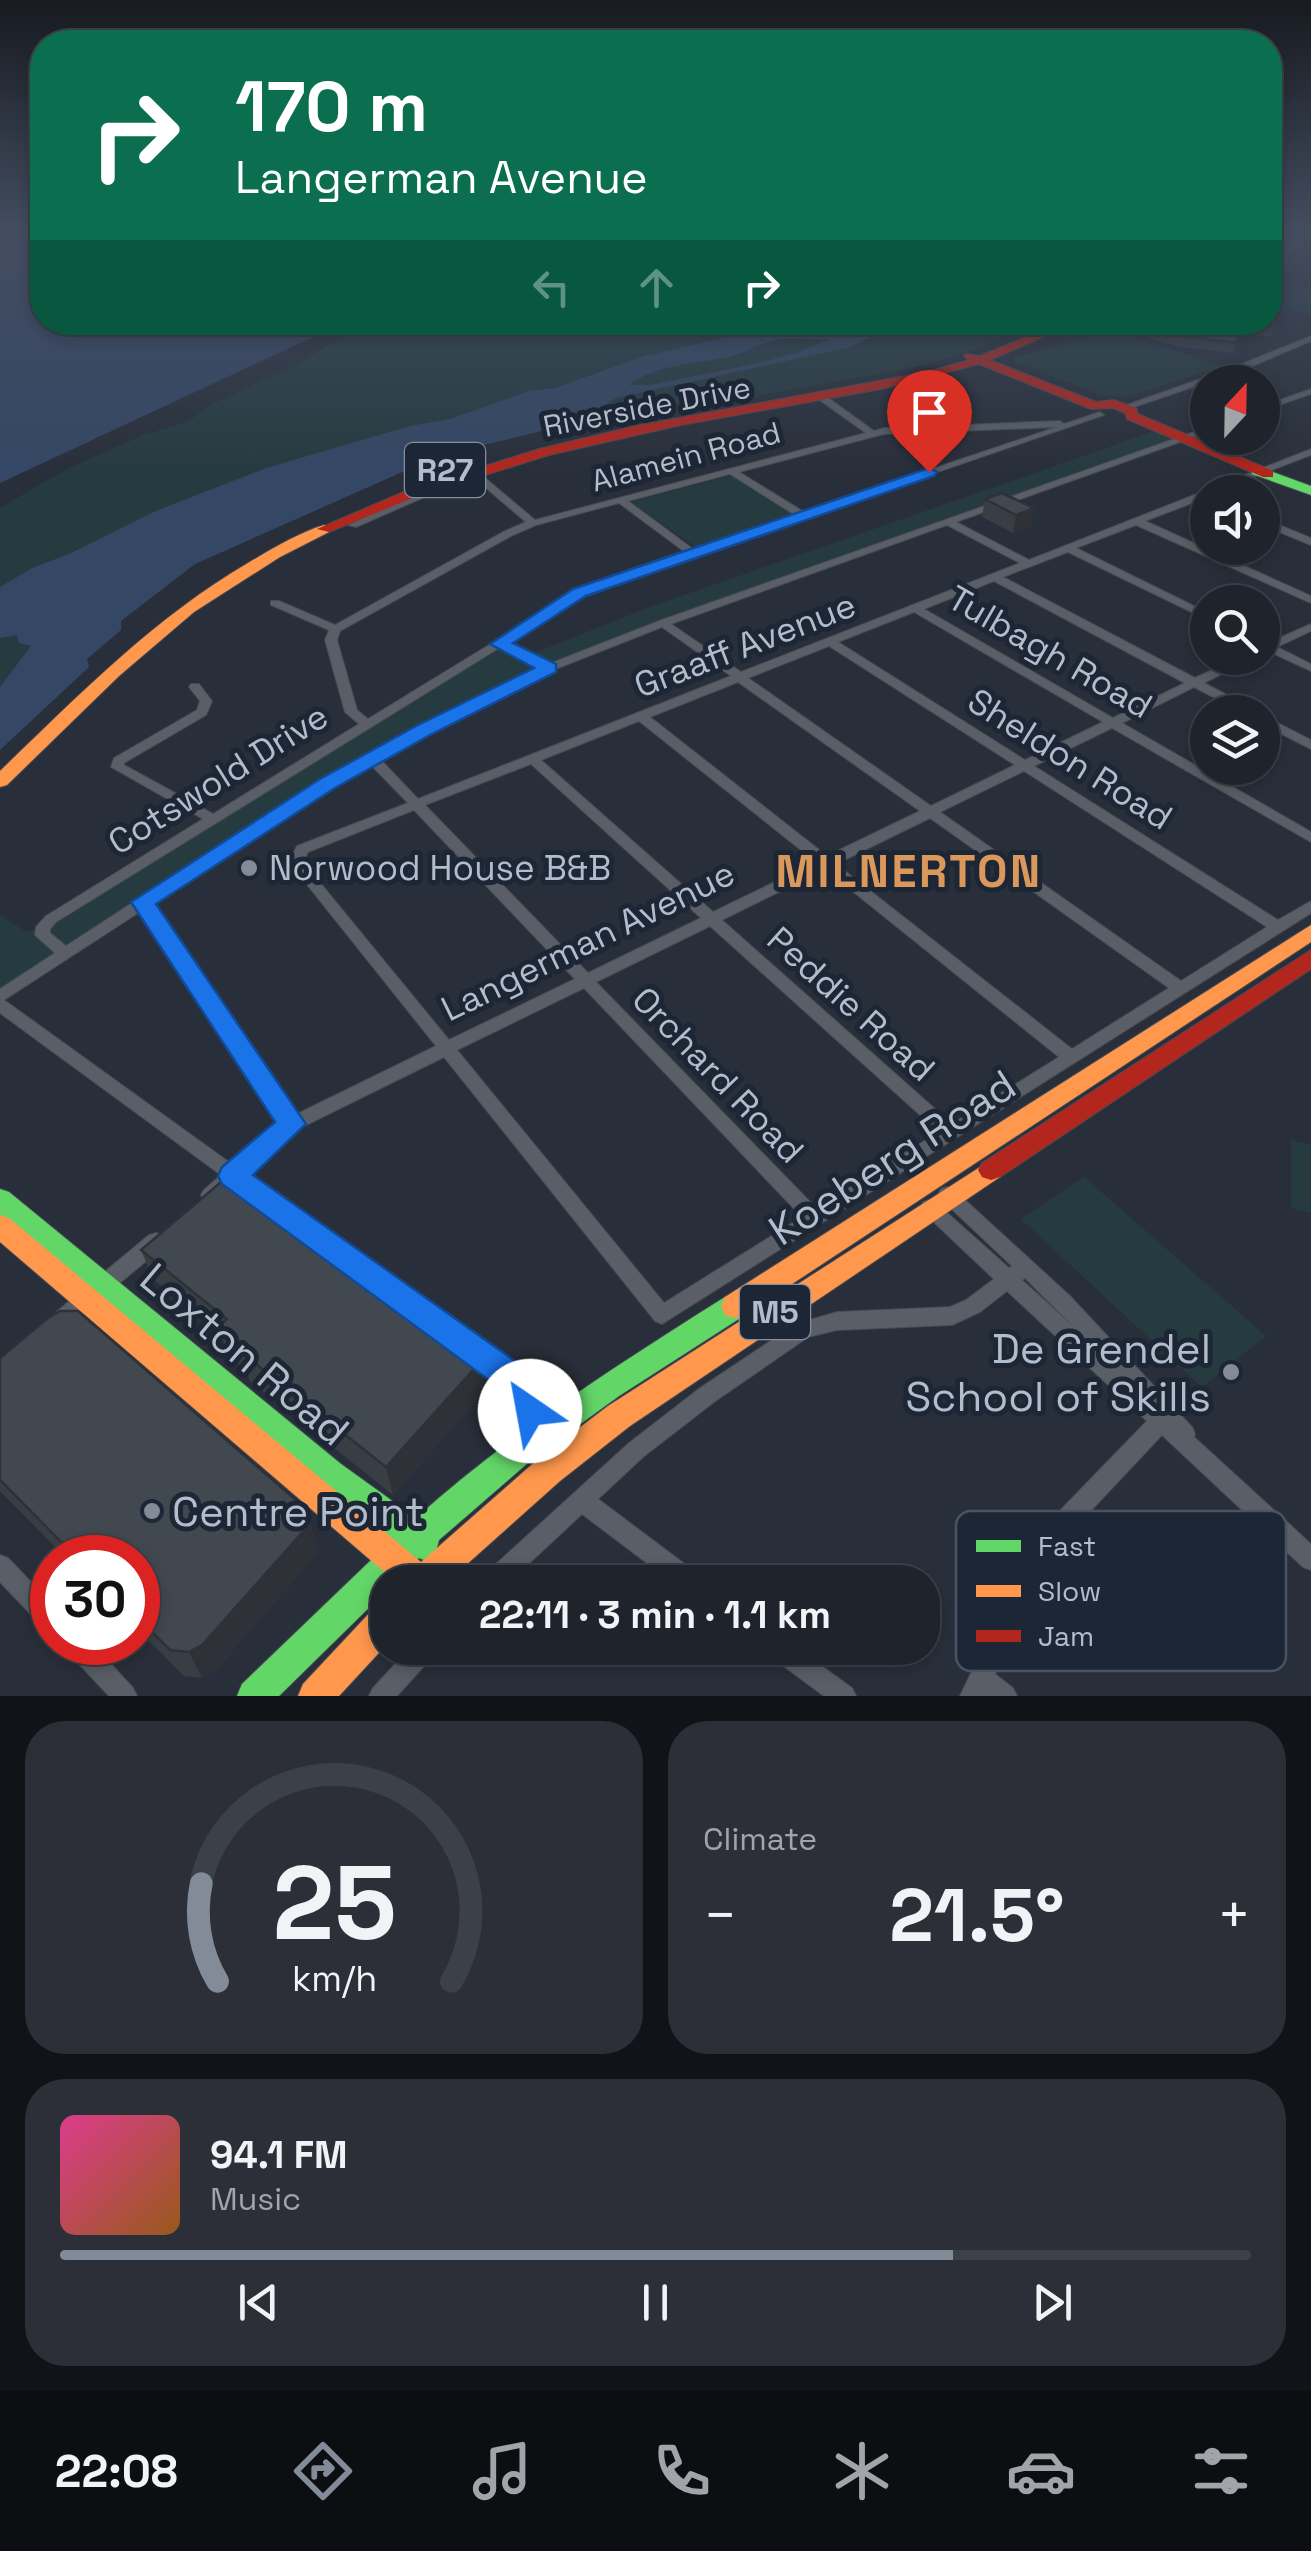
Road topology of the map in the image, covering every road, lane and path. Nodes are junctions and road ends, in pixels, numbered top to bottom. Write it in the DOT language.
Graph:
graph roads {
  1 [pos="1024,335"];
  2 [pos="1039,335"];
  3 [pos="1311,338"];
  4 [pos="977,359"];
  5 [pos="1311,391"];
  6 [pos="824,399"];
  7 [pos="1280,402"];
  8 [pos="1099,409"];
  9 [pos="1127,414"];
  10 [pos="1043,428"];
  11 [pos="873,434"];
  12 [pos="1190,434"];
  13 [pos="1179,438"];
  14 [pos="1311,452"];
  15 [pos="732,471"];
  16 [pos="1264,472"];
  17 [pos="475,474"];
  18 [pos="1256,475"];
  19 [pos="1311,491"];
  20 [pos="621,500"];
  21 [pos="1190,501"];
  22 [pos="802,515"];
  23 [pos="946,521"];
  24 [pos="1136,521"];
  25 [pos="534,523"];
  26 [pos="353,525"];
  27 [pos="1280,529"];
  28 [pos="1311,542"];
  29 [pos="1068,548"];
  30 [pos="691,552"];
  31 [pos="1028,563"];
  32 [pos="994,577"];
  33 [pos="1311,600"];
  34 [pos="275,603"];
  35 [pos="915,608"];
  36 [pos="1190,608"];
  37 [pos="663,623"];
  38 [pos="1311,627"];
  39 [pos="335,629"];
  40 [pos="1280,640"];
  41 [pos="830,642"];
  42 [pos="499,644"];
  43 [pos="1280,654"];
  44 [pos="549,668"];
  45 [pos="1311,668"];
  46 [pos="1207,675"];
  47 [pos="738,678"];
  48 [pos="1192,682"];
  49 [pos="195,686"];
  50 [pos="1217,695"];
  51 [pos="640,716"];
  52 [pos="366,723"];
  53 [pos="1113,723"];
  54 [pos="1280,729"];
  55 [pos="1311,745"];
  56 [pos="372,758"];
  57 [pos="532,758"];
  58 [pos="0,760"];
  59 [pos="1024,765"];
  60 [pos="0,781"];
  61 [pos="417,803"];
  62 [pos="928,810"];
  63 [pos="211,818"];
  64 [pos="1311,838"];
  65 [pos="824,861"];
  66 [pos="142,902"];
  67 [pos="1311,906"];
  68 [pos="712,918"];
  69 [pos="1278,927"];
  70 [pos="1311,932"];
  71 [pos="66,953"];
  72 [pos="1311,958"];
  73 [pos="585,979"];
  74 [pos="1180,988"];
  75 [pos="0,996"];
  76 [pos="0,1005"];
  77 [pos="445,1047"];
  78 [pos="1072,1057"];
  79 [pos="292,1124"];
  80 [pos="951,1133"];
  81 [pos="232,1176"];
  82 [pos="929,1178"];
  83 [pos="911,1190"];
  84 [pos="949,1196"];
  85 [pos="0,1200"];
  86 [pos="931,1208"];
  87 [pos="813,1217"];
  88 [pos="0,1226"];
  89 [pos="1025,1267"];
  90 [pos="1007,1280"];
  91 [pos="104,1285"];
  92 [pos="87,1299"];
  93 [pos="43,1335"];
  94 [pos="1164,1418"];
  95 [pos="497,1470"];
  96 [pos="581,1500"];
  97 [pos="1074,1511"];
  98 [pos="1260,1511"];
  99 [pos="1286,1536"];
  100 [pos="419,1539"];
  101 [pos="398,1559"];
  102 [pos="1311,1559"];
  103 [pos="443,1563"];
  104 [pos="404,1565"];
  105 [pos="441,1565"];
  106 [pos="511,1565"];
  107 [pos="667,1565"];
  108 [pos="0,1566"];
  109 [pos="30,1597"];
  110 [pos="370,1637"];
  111 [pos="96,1665"];
  112 [pos="409,1665"];
  113 [pos="801,1665"];
  114 [pos="976,1688"];
  115 [pos="125,1696"];
  116 [pos="254,1696"];
  117 [pos="315,1696"];
  118 [pos="380,1696"];
  119 [pos="844,1696"];
  120 [pos="1006,1696"];
  1 -- 4 [label="main road, R27"];
  2 -- 4 [label="main road, R27"];
  3 -- 9 [label="street"];
  4 -- 6 [label="street, Riverside Drive"];
  4 -- 8 [label="main road"];
  4 -- 58 [label="main road, R27"];
  4 -- 60 [label="main road, R27"];
  5 -- 7 [label="street"];
  6 -- 11 [label="street"];
  6 -- 17 [label="street, Riverside Drive"];
  8 -- 9 [label="main road"];
  8 -- 10 [label="street"];
  9 -- 13 [label="main road"];
  10 -- 11 [label="street, Alamein Road"];
  10 -- 22 [label="street"];
  11 -- 15 [label="street, Alamein Road"];
  12 -- 13 [label="street"];
  13 -- 16 [label="main road"];
  13 -- 23 [label="street"];
  14 -- 16 [label="street, Graaff Avenue"];
  15 -- 20 [label="street, Alamein Road"];
  15 -- 22 [label="street"];
  16 -- 18 [label="street, Graaff Avenue"];
  16 -- 19 [label="main road"];
  17 -- 25 [label="street"];
  17 -- 26 [label="street, Riverside Drive"];
  20 -- 25 [label="street, Alamein Road"];
  20 -- 30 [label="street"];
  21 -- 24 [label="street, Graaff Avenue"];
  22 -- 30 [label="street"];
  23 -- 31 [label="street"];
  23 -- 37 [label="street"];
  24 -- 29 [label="street, Graaff Avenue"];
  24 -- 33 [label="street"];
  25 -- 39 [label="street, Alamein Road"];
  27 -- 28 [label="street"];
  29 -- 31 [label="street, Graaff Avenue"];
  29 -- 36 [label="street"];
  30 -- 42 [label="street"];
  31 -- 32 [label="street, Graaff Avenue"];
  32 -- 35 [label="street, Graaff Avenue"];
  32 -- 48 [label="street"];
  34 -- 39 [label="street"];
  35 -- 41 [label="street, Graaff Avenue"];
  35 -- 53 [label="street, Tulbagh Road"];
  37 -- 44 [label="street"];
  37 -- 47 [label="street"];
  38 -- 40 [label="street"];
  39 -- 52 [label="street, Cotswold Drive"];
  41 -- 47 [label="street, Graaff Avenue"];
  41 -- 59 [label="street, Sheldon Road"];
  42 -- 44 [label="street"];
  42 -- 52 [label="street"];
  43 -- 45 [label="street"];
  44 -- 56 [label="street"];
  46 -- 48 [label="street, Langerman Avenue"];
  47 -- 51 [label="street, Graaff Avenue"];
  47 -- 62 [label="street"];
  48 -- 50 [label="street"];
  48 -- 53 [label="street, Langerman Avenue"];
  49 -- 63 [label="street"];
  51 -- 57 [label="street, Graaff Avenue"];
  51 -- 65 [label="street"];
  52 -- 63 [label="street, Cotswold Drive"];
  53 -- 59 [label="street, Langerman Avenue"];
  53 -- 64 [label="street, Tulbagh Road"];
  54 -- 55 [label="street"];
  56 -- 61 [label="street, Orchard Road"];
  56 -- 66 [label="street"];
  57 -- 61 [label="street, Graaff Avenue"];
  57 -- 68 [label="street, Peddie Road"];
  59 -- 62 [label="street, Langerman Avenue"];
  59 -- 69 [label="street, Sheldon Road"];
  61 -- 73 [label="street, Orchard Road"];
  61 -- 77 [label="street, Graaff Avenue"];
  62 -- 65 [label="street, Langerman Avenue"];
  62 -- 74 [label="street"];
  63 -- 71 [label="street, Cotswold Drive"];
  65 -- 68 [label="street, Langerman Avenue"];
  65 -- 78 [label="street"];
  66 -- 71 [label="street"];
  66 -- 79 [label="street"];
  67 -- 69 [label="street"];
  68 -- 73 [label="street, Langerman Avenue"];
  68 -- 80 [label="street, Peddie Road"];
  69 -- 74 [label="street"];
  70 -- 82 [label="main road, Koeberg Road / M5"];
  71 -- 75 [label="street"];
  72 -- 84 [label="main road, Koeberg Road / M5"];
  73 -- 77 [label="street, Langerman Avenue"];
  73 -- 87 [label="street, Orchard Road"];
  74 -- 78 [label="street"];
  76 -- 81 [label="street"];
  77 -- 79 [label="street, Langerman Avenue"];
  77 -- 87 [label="street"];
  78 -- 80 [label="street"];
  79 -- 81 [label="street, Langerman Avenue"];
  80 -- 87 [label="street"];
  81 -- 91 [label="street, Langerman Avenue"];
  81 -- 95 [label="street"];
  82 -- 83 [label="main road, Koeberg Road / M5"];
  82 -- 84 [label="street"];
  83 -- 86 [label="street"];
  83 -- 95 [label="main road, Koeberg Road / M5"];
  84 -- 86 [label="main road, Koeberg Road / M5"];
  84 -- 89 [label="street"];
  85 -- 91 [label="main road, Loxton Road"];
  86 -- 90 [label="street"];
  86 -- 103 [label="main road, Koeberg Road / M5"];
  88 -- 92 [label="main road, Loxton Road"];
  89 -- 90 [label="street"];
  89 -- 94 [label="street"];
  90 -- 94 [label="street"];
  90 -- 96 [label="street"];
  91 -- 92 [label="street, Langerman Avenue"];
  91 -- 100 [label="main road, Loxton Road"];
  92 -- 93 [label="street, Langerman Avenue"];
  92 -- 101 [label="main road, Loxton Road"];
  94 -- 97 [label="street"];
  94 -- 98 [label="street"];
  95 -- 100 [label="main road, Koeberg Road / M5"];
  96 -- 106 [label="street"];
  96 -- 107 [label="street"];
  99 -- 102 [label="street"];
  100 -- 101 [label="main road, Koeberg Road / M5"];
  100 -- 103 [label="main road, Loxton Road"];
  101 -- 104 [label="main road, Loxton Road"];
  101 -- 116 [label="main road, Koeberg Road / M5"];
  103 -- 105 [label="main road, Koeberg Road / M5"];
  108 -- 109 [label="street"];
  110 -- 117 [label="main road"];
  111 -- 115 [label="street"];
  112 -- 118 [label="street"];
  113 -- 119 [label="street"];
  114 -- 120 [label="street"];
}
